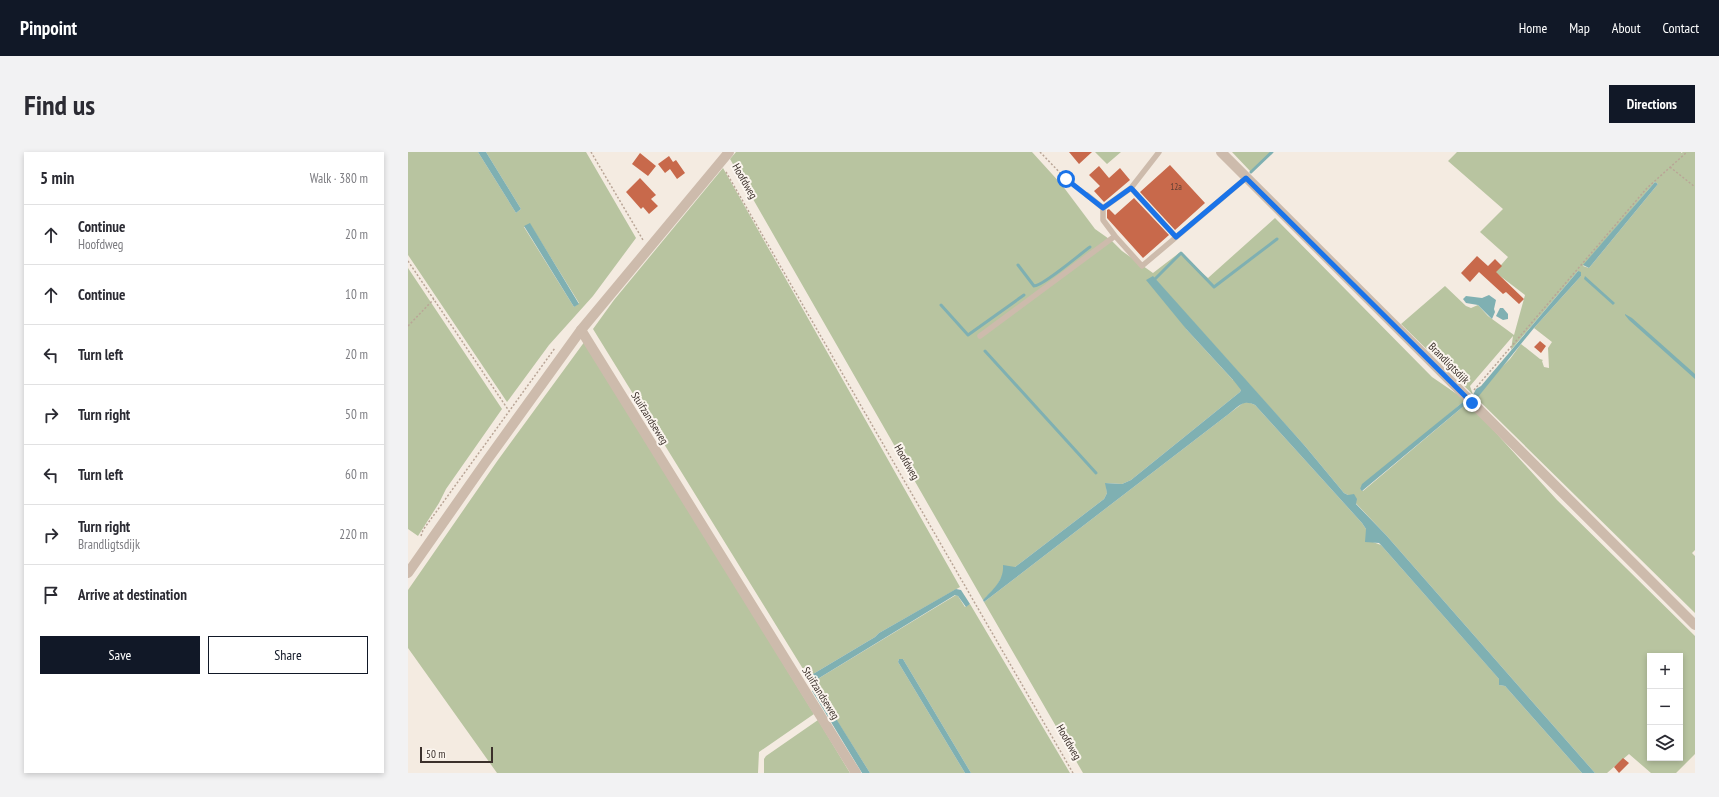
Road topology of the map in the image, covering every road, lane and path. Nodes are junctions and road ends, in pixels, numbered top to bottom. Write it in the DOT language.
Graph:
graph roads {
  1 [pos="591,152"];
  2 [pos="729,152"];
  3 [pos="1040,152"];
  4 [pos="1159,152"];
  5 [pos="1221,152"];
  6 [pos="1687,152"];
  7 [pos="720,162"];
  8 [pos="1670,166"];
  9 [pos="1246,178"];
  10 [pos="1695,187"];
  11 [pos="1131,188"];
  12 [pos="1087,195"];
  13 [pos="1103,208"];
  14 [pos="1115,236"];
  15 [pos="1176,237"];
  16 [pos="645,242"];
  17 [pos="408,262"];
  18 [pos="434,299"];
  19 [pos="408,326"];
  20 [pos="581,330"];
  21 [pos="980,336"];
  22 [pos="1468,398"];
  23 [pos="509,411"];
  24 [pos="408,573"];
  25 [pos="1695,625"];
  26 [pos="856,773"];
  27 [pos="1073,773"];
  1 -- 16 [label="path"];
  2 -- 7 [label="street, Hoofdweg"];
  3 -- 12 [label="path"];
  4 -- 11 [label="lane"];
  5 -- 9 [label="street, Brandligtsdijk"];
  6 -- 8 [label="path"];
  7 -- 20 [label="street, Hoofdweg"];
  7 -- 27 [label="path, Hoofdweg"];
  8 -- 10 [label="path"];
  8 -- 22 [label="path"];
  9 -- 15 [label="lane"];
  9 -- 22 [label="street, Brandligtsdijk"];
  11 -- 13 [label="lane"];
  11 -- 15 [label="lane"];
  12 -- 13 [label="lane"];
  13 -- 14 [label="lane"];
  14 -- 15 [label="lane"];
  14 -- 21 [label="lane"];
  17 -- 18 [label="path"];
  18 -- 19 [label="path"];
  18 -- 23 [label="path"];
  20 -- 24 [label="street"];
  20 -- 26 [label="street, Stuifzandseweg"];
  22 -- 25 [label="street, Brandligtsdijk"];
}
